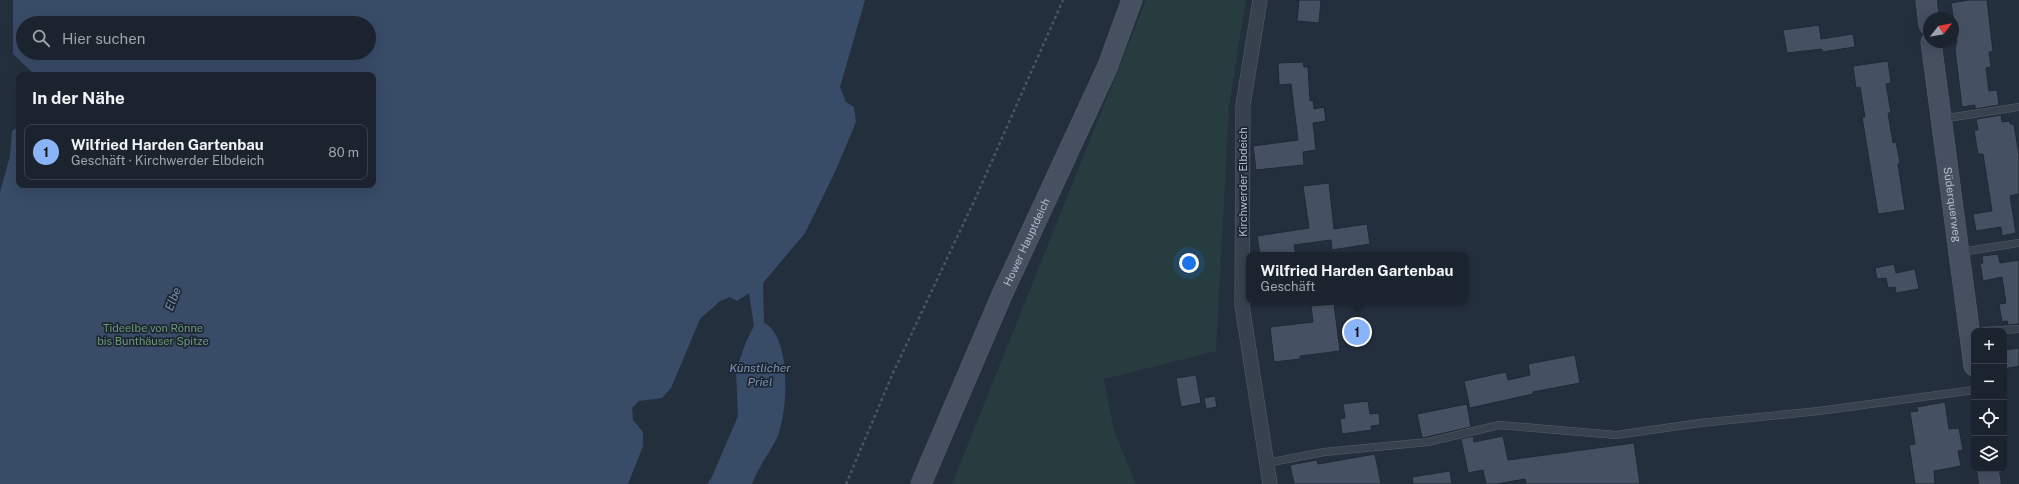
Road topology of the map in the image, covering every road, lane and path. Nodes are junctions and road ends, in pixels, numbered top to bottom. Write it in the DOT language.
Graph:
graph roads {
  1 [pos="1063,0"];
  2 [pos="1132,0"];
  3 [pos="1260,0"];
  4 [pos="1926,0"];
  5 [pos="1927,12"];
  6 [pos="1932,48"];
  7 [pos="2019,107"];
  8 [pos="1941,119"];
  9 [pos="2019,243"];
  10 [pos="1958,252"];
  11 [pos="1975,328"];
  12 [pos="2019,329"];
  13 [pos="2007,330"];
  14 [pos="1971,390"];
  15 [pos="1267,463"];
  16 [pos="1988,472"];
  17 [pos="846,484"];
  18 [pos="921,484"];
  19 [pos="1270,484"];
  20 [pos="1990,484"];
  1 -- 17 [label="path"];
  2 -- 18 [label="street, Hower Hauptdeich"];
  3 -- 15 [label="street, Kirchwerder Elbdeich"];
  4 -- 5 [label="street"];
  6 -- 8 [label="street, Süderquerweg"];
  7 -- 8 [label="lane"];
  8 -- 10 [label="street, Süderquerweg"];
  9 -- 10 [label="lane"];
  10 -- 11 [label="street, Süderquerweg"];
  12 -- 13 [label="lane"];
  14 -- 15 [label="lane"];
  15 -- 19 [label="street, Kirchwerder Elbdeich"];
  16 -- 20 [label="street"];
}
